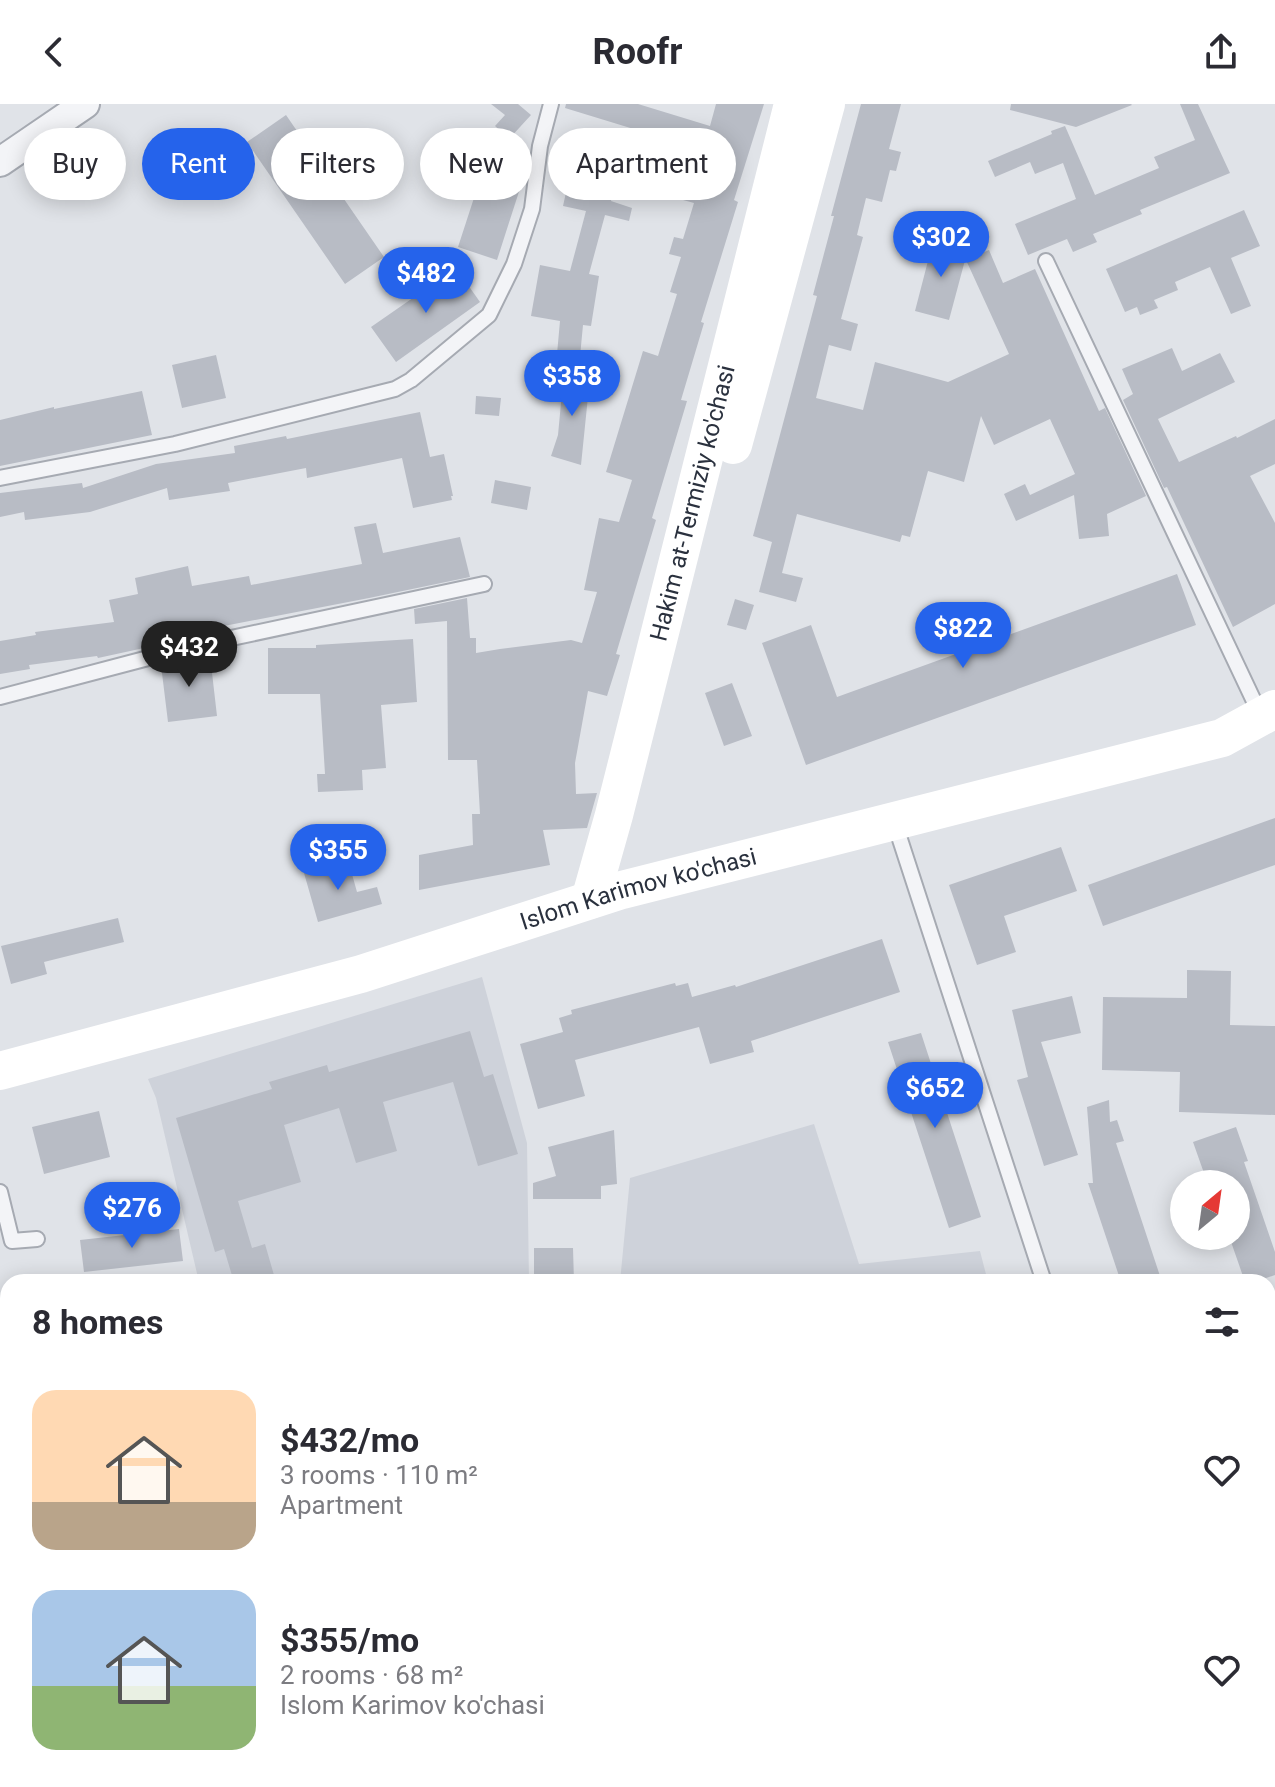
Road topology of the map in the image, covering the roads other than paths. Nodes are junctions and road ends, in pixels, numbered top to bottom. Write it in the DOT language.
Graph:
graph roads {
  1 [pos="85,104"];
  2 [pos="551,104"];
  3 [pos="793,104"];
  4 [pos="826,104"];
  5 [pos="0,162"];
  6 [pos="1046,261"];
  7 [pos="0,478"];
  8 [pos="484,584"];
  9 [pos="0,697"];
  10 [pos="1268,712"];
  11 [pos="894,821"];
  12 [pos="606,895"];
  13 [pos="0,1071"];
  14 [pos="0,1192"];
  15 [pos="37,1239"];
  16 [pos="1041,1274"];
  1 -- 5 [label="street"];
  2 -- 7 [label="lane"];
  3 -- 12 [label="main road, Hakim at-Termiziy ko'chasi"];
  4 -- 12 [label="main road, Hakim at-Termiziy ko'chasi"];
  6 -- 10 [label="lane"];
  8 -- 9 [label="lane"];
  10 -- 11 [label="main road, Islom Karimov ko'chasi"];
  11 -- 12 [label="main road, Islom Karimov ko'chasi"];
  11 -- 16 [label="lane"];
  12 -- 13 [label="main road, Islom Karimov ko'chasi"];
  14 -- 15 [label="lane"];
}
